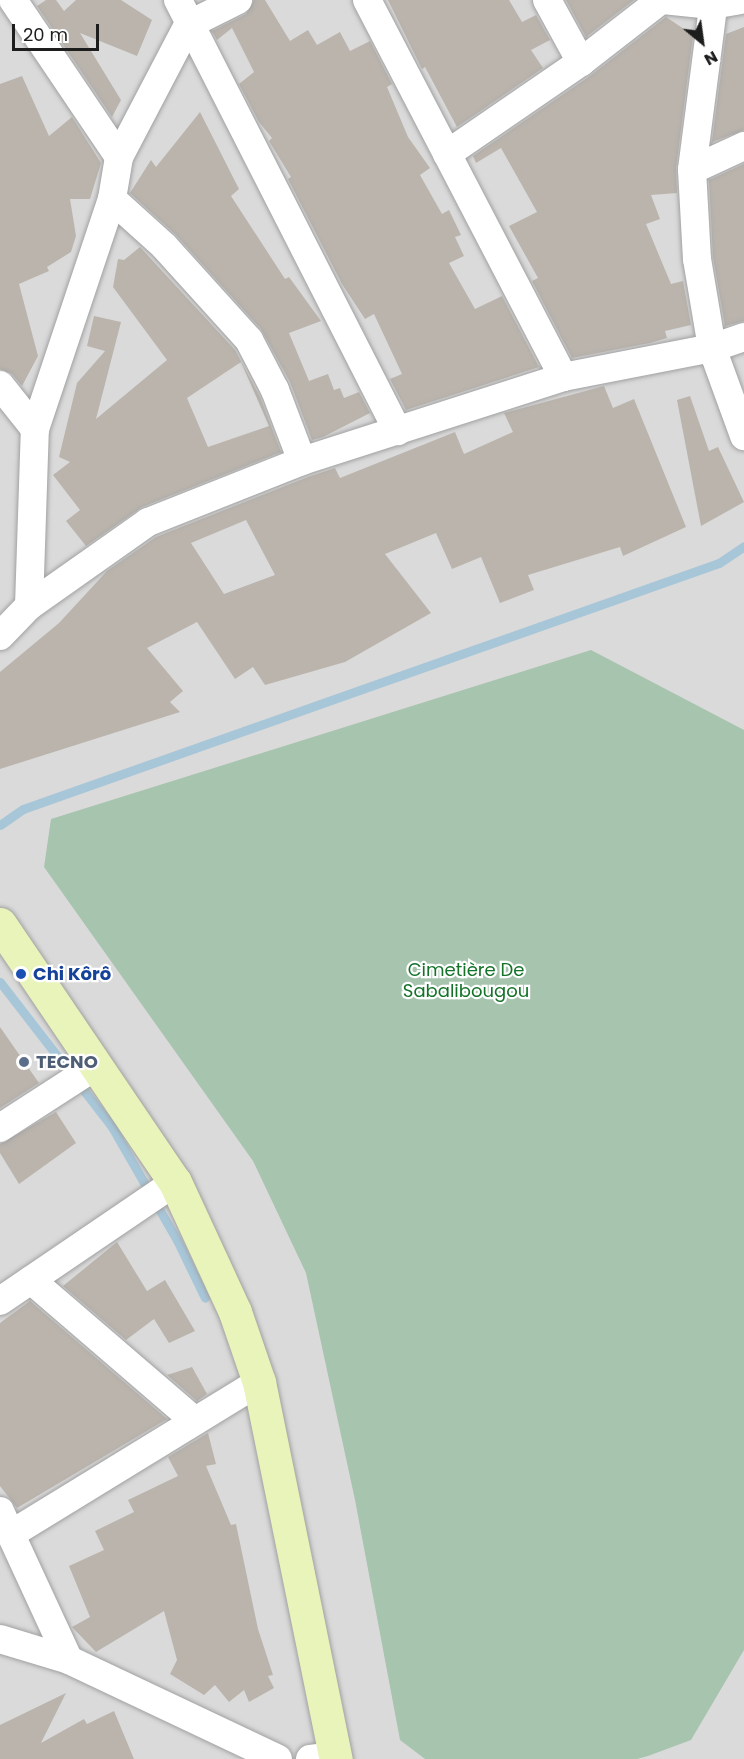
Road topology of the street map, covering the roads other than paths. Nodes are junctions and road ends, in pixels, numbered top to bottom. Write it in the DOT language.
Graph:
graph roads {
  1 [pos="238,0"];
  2 [pos="367,0"];
  3 [pos="547,0"];
  4 [pos="662,0"];
  5 [pos="740,0"];
  6 [pos="713,2"];
  7 [pos="10,7"];
  8 [pos="183,13"];
  9 [pos="581,62"];
  10 [pos="744,147"];
  11 [pos="447,154"];
  12 [pos="119,157"];
  13 [pos="692,170"];
  14 [pos="112,199"];
  15 [pos="744,337"];
  16 [pos="712,348"];
  17 [pos="562,376"];
  18 [pos="0,385"];
  19 [pos="35,429"];
  20 [pos="398,431"];
  21 [pos="744,436"];
  22 [pos="302,460"];
  23 [pos="29,606"];
  24 [pos="0,636"];
  25 [pos="0,924"];
  26 [pos="96,1066"];
  27 [pos="0,1128"];
  28 [pos="175,1182"];
  29 [pos="31,1280"];
  30 [pos="0,1301"];
  31 [pos="259,1382"];
  32 [pos="195,1421"];
  33 [pos="5,1523"];
  34 [pos="0,1639"];
  35 [pos="69,1660"];
  36 [pos="327,1758"];
  37 [pos="278,1759"];
  1 -- 8 [label="street"];
  2 -- 11 [label="street"];
  3 -- 9 [label="street"];
  4 -- 6 [label="street"];
  4 -- 9 [label="street"];
  5 -- 6 [label="street"];
  6 -- 13 [label="street"];
  7 -- 12 [label="street"];
  8 -- 12 [label="street"];
  8 -- 20 [label="street"];
  9 -- 11 [label="street"];
  10 -- 13 [label="street"];
  11 -- 17 [label="street"];
  12 -- 14 [label="street"];
  13 -- 16 [label="street"];
  14 -- 19 [label="street"];
  14 -- 22 [label="street"];
  15 -- 16 [label="street"];
  16 -- 17 [label="street"];
  16 -- 21 [label="street"];
  17 -- 20 [label="street"];
  18 -- 19 [label="street"];
  19 -- 23 [label="street"];
  20 -- 22 [label="street"];
  22 -- 23 [label="street"];
  23 -- 24 [label="street"];
  25 -- 26 [label="main road"];
  26 -- 27 [label="street"];
  26 -- 28 [label="main road"];
  28 -- 29 [label="street"];
  28 -- 31 [label="main road"];
  29 -- 30 [label="street"];
  29 -- 32 [label="street"];
  31 -- 32 [label="street"];
  31 -- 36 [label="main road"];
  32 -- 33 [label="street"];
  33 -- 35 [label="street"];
  34 -- 35 [label="street"];
  35 -- 37 [label="street"];
}
